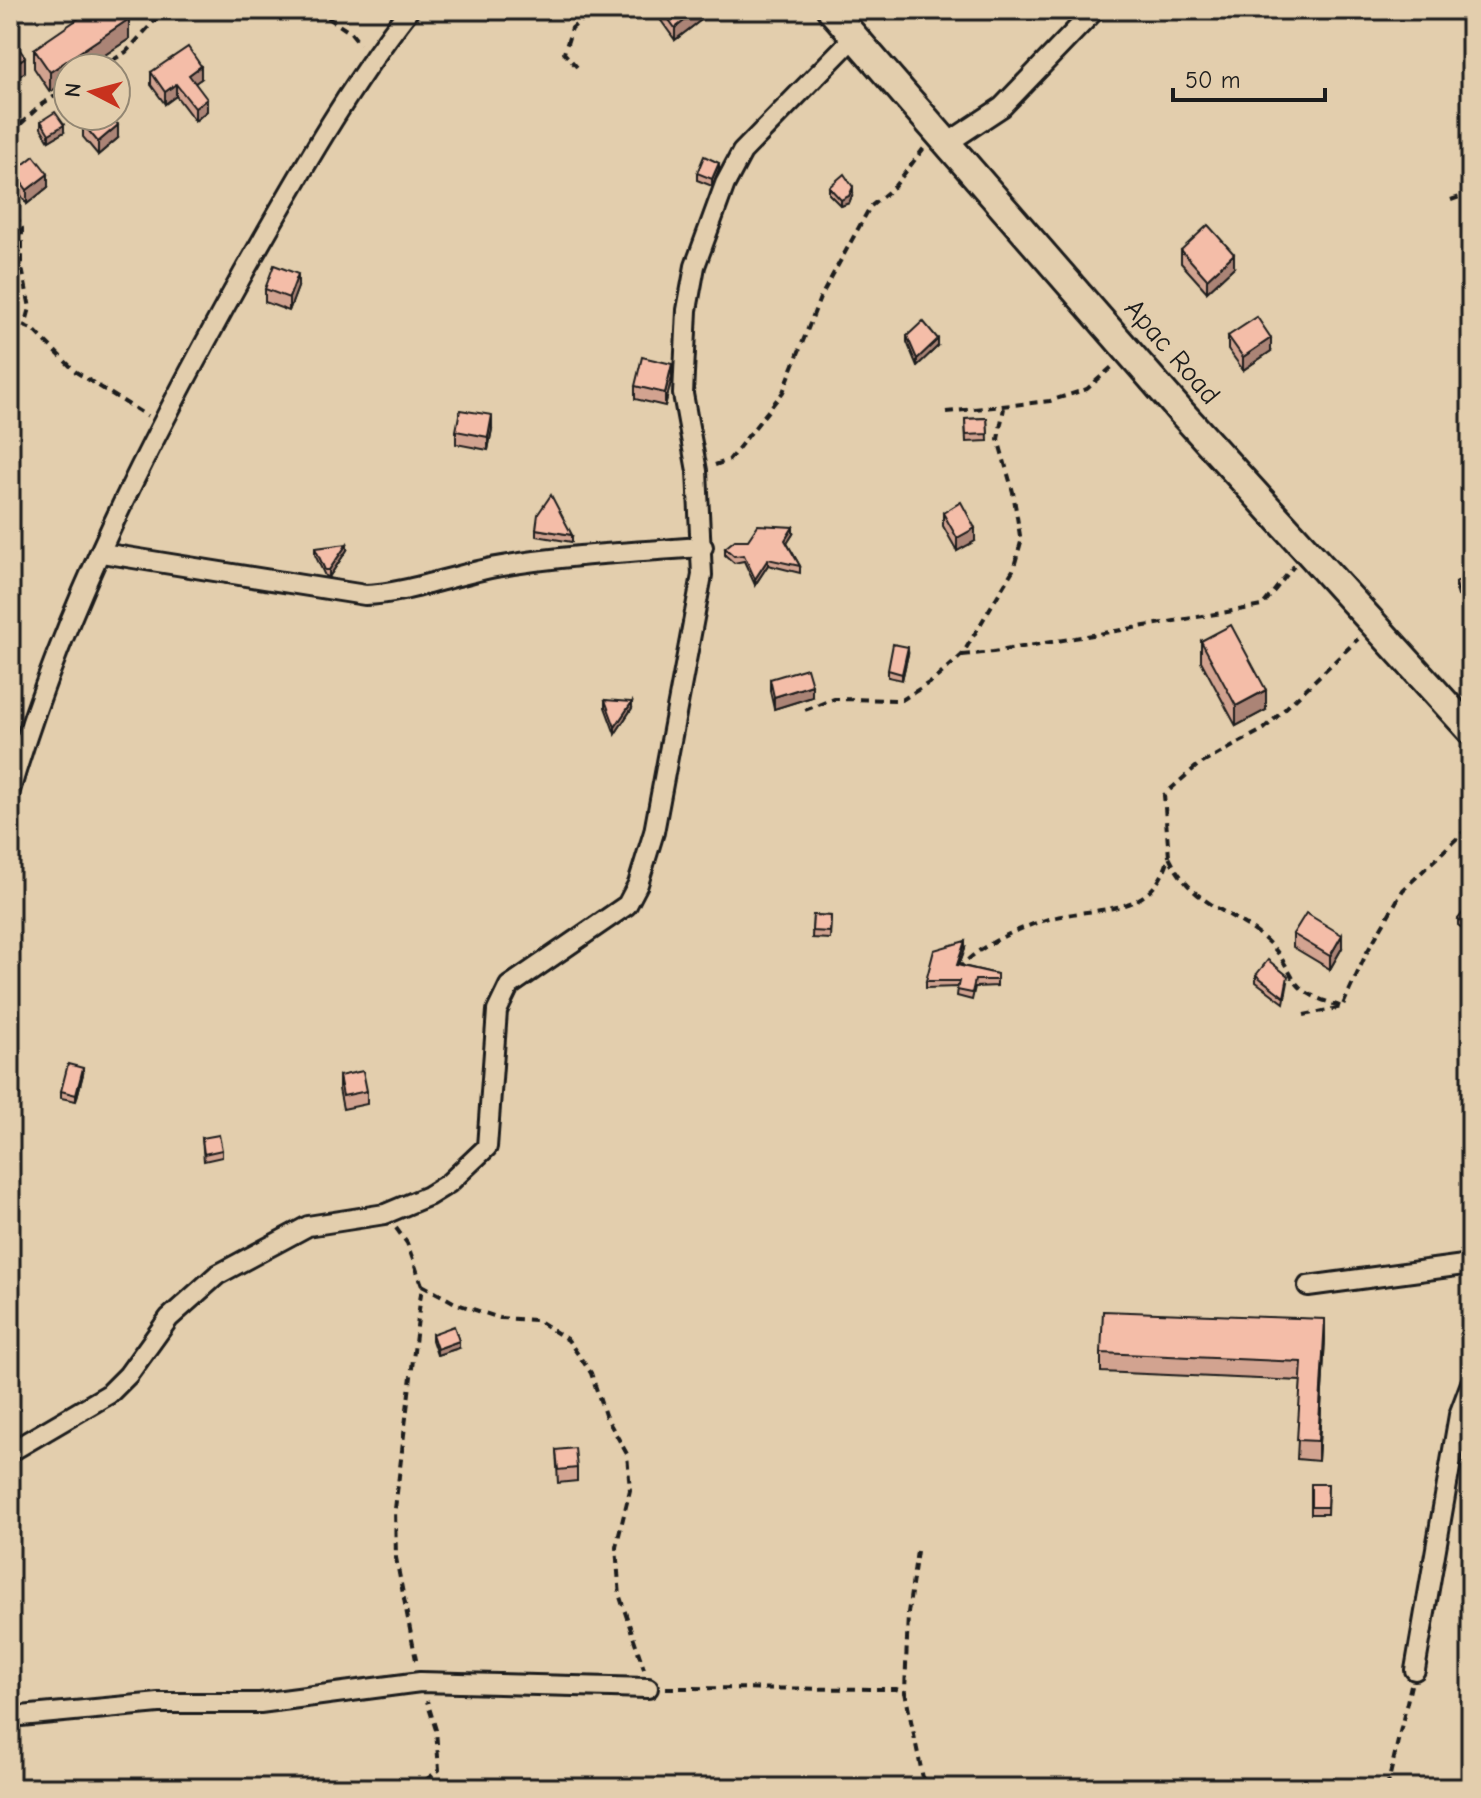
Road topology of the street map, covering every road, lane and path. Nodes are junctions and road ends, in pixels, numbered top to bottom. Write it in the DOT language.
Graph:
graph roads {
  1 [pos="148,10"];
  2 [pos="169,10"];
  3 [pos="316,10"];
  4 [pos="409,10"];
  5 [pos="595,10"];
  6 [pos="831,10"];
  7 [pos="1095,10"];
  8 [pos="156,19"];
  9 [pos="854,37"];
  10 [pos="126,52"];
  11 [pos="371,59"];
  12 [pos="577,67"];
  13 [pos="52,98"];
  14 [pos="10,134"];
  15 [pos="944,136"];
  16 [pos="1471,193"];
  17 [pos="1451,200"];
  18 [pos="10,202"];
  19 [pos="10,320"];
  20 [pos="25,326"];
  21 [pos="1130,350"];
  22 [pos="1004,408"];
  23 [pos="946,412"];
  24 [pos="164,423"];
  25 [pos="697,471"];
  26 [pos="703,547"];
  27 [pos="1308,548"];
  28 [pos="102,553"];
  29 [pos="1374,623"];
  30 [pos="962,655"];
  31 [pos="805,710"];
  32 [pos="1471,731"];
  33 [pos="10,791"];
  34 [pos="1471,825"];
  35 [pos="1169,857"];
  36 [pos="954,975"];
  37 [pos="1342,1007"];
  38 [pos="1304,1015"];
  39 [pos="385,1214"];
  40 [pos="1471,1264"];
  41 [pos="422,1285"];
  42 [pos="1308,1286"];
  43 [pos="1471,1383"];
  44 [pos="10,1452"];
  45 [pos="917,1551"];
  46 [pos="1415,1670"];
  47 [pos="420,1682"];
  48 [pos="648,1688"];
  49 [pos="905,1692"];
  50 [pos="10,1717"];
  51 [pos="415,1788"];
  52 [pos="928,1788"];
  53 [pos="1387,1788"];
  1 -- 8 [label="path"];
  2 -- 8 [label="path"];
  3 -- 11 [label="path"];
  4 -- 11 [label="street"];
  5 -- 12 [label="path"];
  6 -- 9 [label="main road, Apac Road"];
  7 -- 15 [label="street"];
  8 -- 10 [label="path"];
  9 -- 15 [label="main road, Apac Road"];
  9 -- 25 [label="street"];
  11 -- 24 [label="street"];
  13 -- 14 [label="path"];
  15 -- 21 [label="main road, Apac Road"];
  15 -- 25 [label="path"];
  16 -- 17 [label="path"];
  18 -- 20 [label="path"];
  19 -- 20 [label="path"];
  20 -- 24 [label="path"];
  21 -- 22 [label="path"];
  21 -- 27 [label="main road, Apac Road"];
  22 -- 23 [label="path"];
  22 -- 30 [label="path"];
  24 -- 28 [label="street"];
  25 -- 26 [label="street"];
  26 -- 28 [label="street"];
  26 -- 39 [label="street"];
  27 -- 29 [label="main road, Apac Road"];
  27 -- 30 [label="path"];
  28 -- 33 [label="street"];
  29 -- 32 [label="main road, Apac Road"];
  29 -- 35 [label="path"];
  30 -- 31 [label="path"];
  34 -- 37 [label="path"];
  35 -- 36 [label="path"];
  35 -- 37 [label="path"];
  37 -- 38 [label="path"];
  39 -- 41 [label="path"];
  39 -- 44 [label="street"];
  40 -- 42 [label="street"];
  41 -- 47 [label="path"];
  41 -- 48 [label="path"];
  43 -- 46 [label="street"];
  45 -- 49 [label="path"];
  46 -- 53 [label="path"];
  47 -- 48 [label="street"];
  47 -- 50 [label="street"];
  47 -- 51 [label="path"];
  48 -- 49 [label="path"];
  49 -- 52 [label="path"];
}
